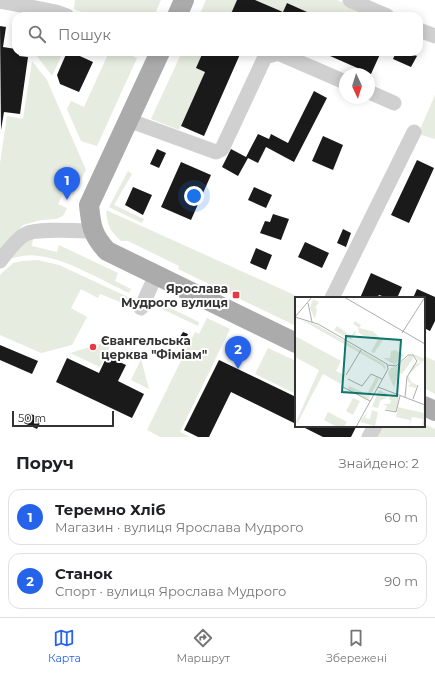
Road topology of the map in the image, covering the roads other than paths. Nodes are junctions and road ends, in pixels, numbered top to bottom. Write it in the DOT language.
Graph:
graph roads {
  1 [pos="184,0"];
  2 [pos="350,0"];
  3 [pos="0,1"];
  4 [pos="60,9"];
  5 [pos="179,12"];
  6 [pos="378,12"];
  7 [pos="423,32"];
  8 [pos="435,36"];
  9 [pos="156,56"];
  10 [pos="268,56"];
  11 [pos="285,56"];
  12 [pos="339,79"];
  13 [pos="375,95"];
  14 [pos="394,103"];
  15 [pos="128,120"];
  16 [pos="414,132"];
  17 [pos="93,231"];
  18 [pos="0,261"];
  19 [pos="156,275"];
  20 [pos="332,297"];
  21 [pos="141,308"];
  22 [pos="295,343"];
  23 [pos="425,406"];
  24 [pos="435,411"];
  25 [pos="374,427"];
  26 [pos="369,437"];
  1 -- 5 [label="main road"];
  2 -- 6 [label="street"];
  3 -- 4 [label="street"];
  7 -- 8 [label="street"];
  9 -- 15 [label="main road"];
  10 -- 15 [label="street"];
  11 -- 12 [label="street"];
  13 -- 14 [label="street"];
  15 -- 17 [label="main road"];
  16 -- 20 [label="street"];
  17 -- 18 [label="street"];
  17 -- 19 [label="main road"];
  19 -- 21 [label="street"];
  19 -- 22 [label="main road"];
  23 -- 24 [label="main road"];
  25 -- 26 [label="street"];
}
